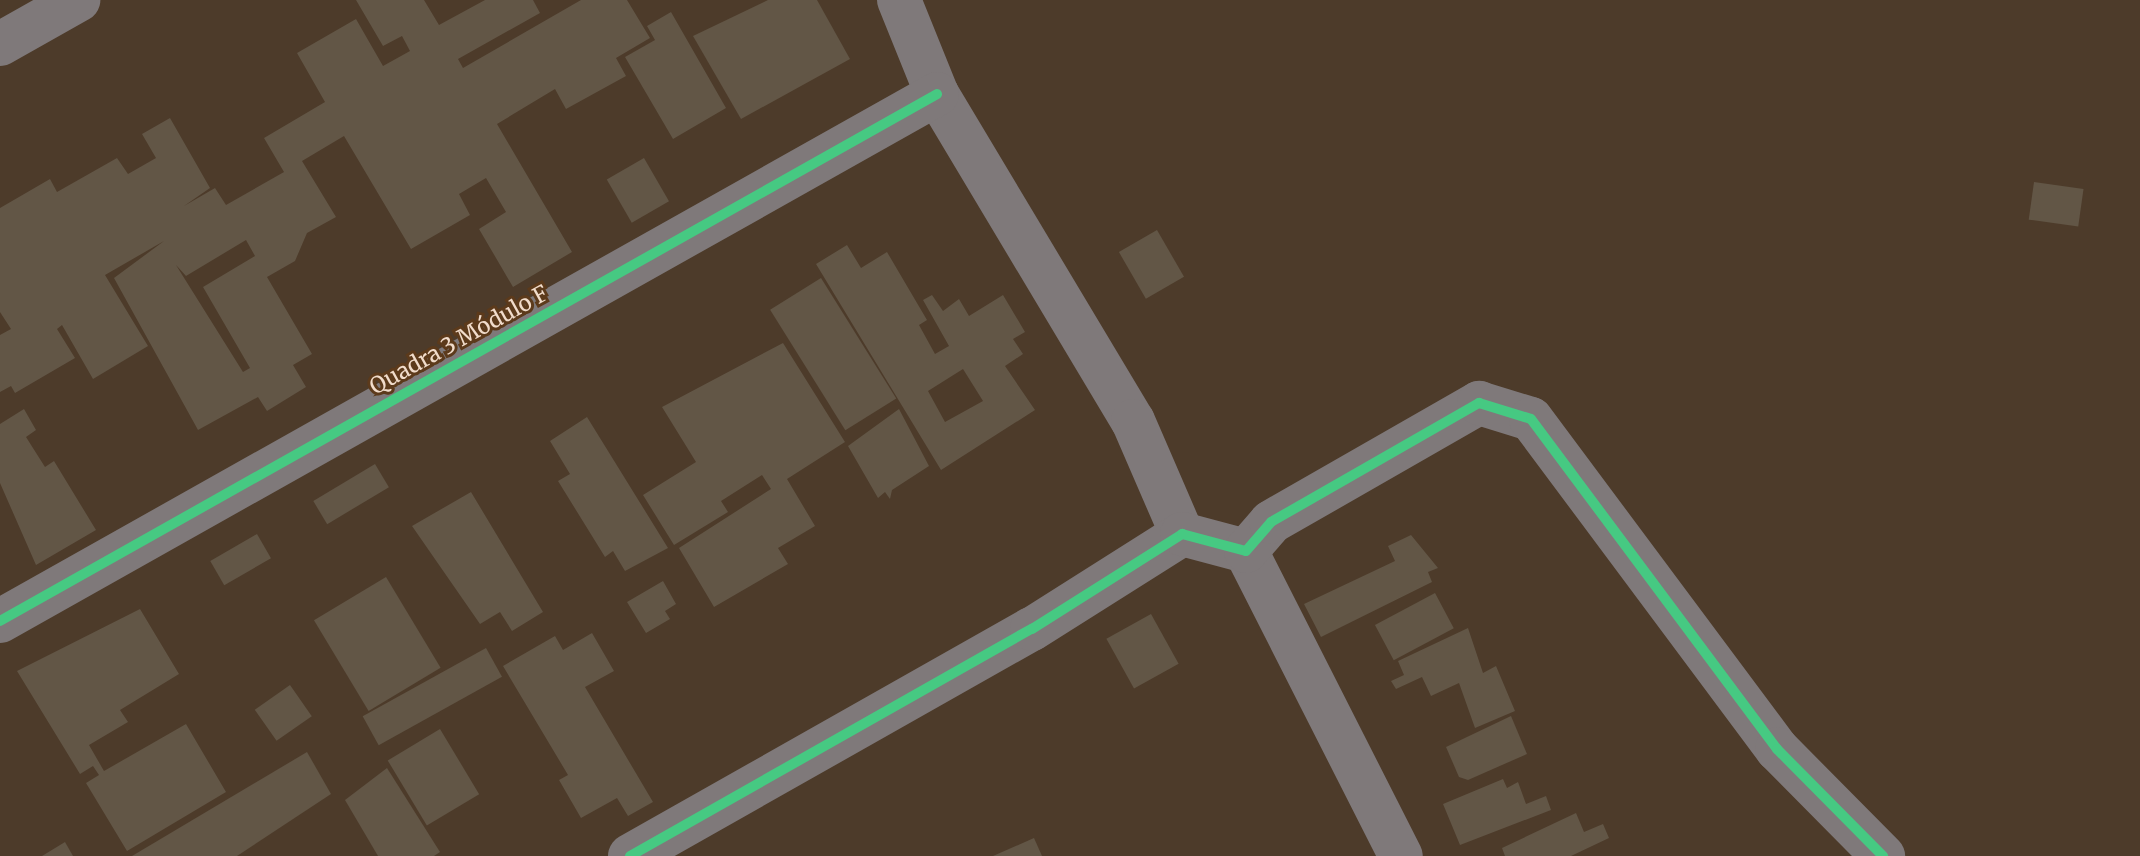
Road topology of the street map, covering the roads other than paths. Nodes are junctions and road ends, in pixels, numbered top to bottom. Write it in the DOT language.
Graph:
graph roads {
  1 [pos="78,0"];
  2 [pos="899,0"];
  3 [pos="0,44"];
  4 [pos="937,94"];
  5 [pos="1182,534"];
  6 [pos="1246,551"];
  7 [pos="0,621"];
  8 [pos="630,856"];
  9 [pos="1401,856"];
  10 [pos="1883,856"];
  1 -- 3 [label="street"];
  2 -- 4 [label="street"];
  4 -- 5 [label="street"];
  4 -- 7 [label="street, Quadra 3 Módulo F"];
  5 -- 6 [label="street"];
  5 -- 8 [label="street"];
  6 -- 9 [label="street"];
  6 -- 10 [label="street"];
}
